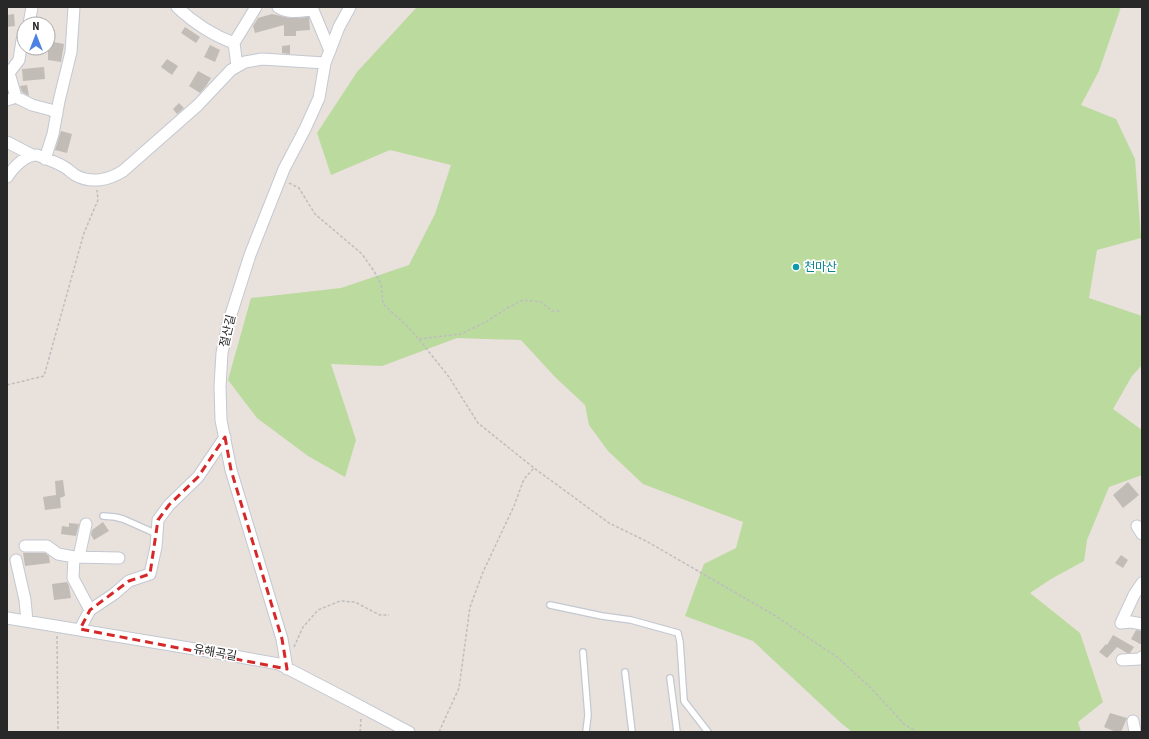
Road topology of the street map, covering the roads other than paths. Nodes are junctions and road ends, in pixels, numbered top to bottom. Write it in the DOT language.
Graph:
graph roads {
  1 [pos="74,7"];
  2 [pos="177,7"];
  3 [pos="256,7"];
  4 [pos="278,7"];
  5 [pos="350,7"];
  6 [pos="234,43"];
  7 [pos="330,50"];
  8 [pos="20,56"];
  9 [pos="325,63"];
  10 [pos="236,66"];
  11 [pos="12,99"];
  12 [pos="57,114"];
  13 [pos="7,142"];
  14 [pos="32,155"];
  15 [pos="44,159"];
  16 [pos="7,177"];
  17 [pos="225,437"];
  18 [pos="103,516"];
  19 [pos="86,524"];
  20 [pos="157,534"];
  21 [pos="24,546"];
  22 [pos="77,557"];
  23 [pos="119,558"];
  24 [pos="16,560"];
  25 [pos="1142,583"];
  26 [pos="550,605"];
  27 [pos="90,610"];
  28 [pos="7,618"];
  29 [pos="27,621"];
  30 [pos="1142,624"];
  31 [pos="80,629"];
  32 [pos="583,652"];
  33 [pos="1142,657"];
  34 [pos="1122,660"];
  35 [pos="287,668"];
  36 [pos="625,672"];
  37 [pos="670,678"];
  38 [pos="1133,721"];
  39 [pos="409,732"];
  40 [pos="586,732"];
  41 [pos="632,732"];
  42 [pos="677,732"];
  43 [pos="708,732"];
  44 [pos="1134,732"];
  1 -- 12 [label="street"];
  2 -- 6 [label="street"];
  3 -- 6 [label="street"];
  4 -- 7 [label="street"];
  5 -- 7 [label="street, 절산길"];
  6 -- 10 [label="street"];
  7 -- 9 [label="street, 절산길"];
  8 -- 11 [label="street"];
  9 -- 10 [label="street"];
  9 -- 17 [label="street, 절산길"];
  10 -- 15 [label="street"];
  11 -- 12 [label="street"];
  12 -- 15 [label="street"];
  13 -- 14 [label="street"];
  14 -- 15 [label="street"];
  14 -- 16 [label="street"];
  17 -- 20 [label="street"];
  17 -- 35 [label="street, 절산길"];
  18 -- 20 [label="lane"];
  19 -- 22 [label="street"];
  20 -- 27 [label="street"];
  21 -- 22 [label="street"];
  22 -- 23 [label="street"];
  22 -- 27 [label="street"];
  24 -- 29 [label="street"];
  25 -- 30 [label="street"];
  26 -- 43 [label="lane"];
  27 -- 31 [label="street"];
  28 -- 29 [label="street, 유해곡길"];
  29 -- 31 [label="street, 유해곡길"];
  31 -- 35 [label="street, 유해곡길"];
  32 -- 40 [label="lane"];
  33 -- 34 [label="street"];
  35 -- 39 [label="street, 유해곡길"];
  36 -- 41 [label="lane"];
  37 -- 42 [label="lane"];
  38 -- 44 [label="street"];
}
